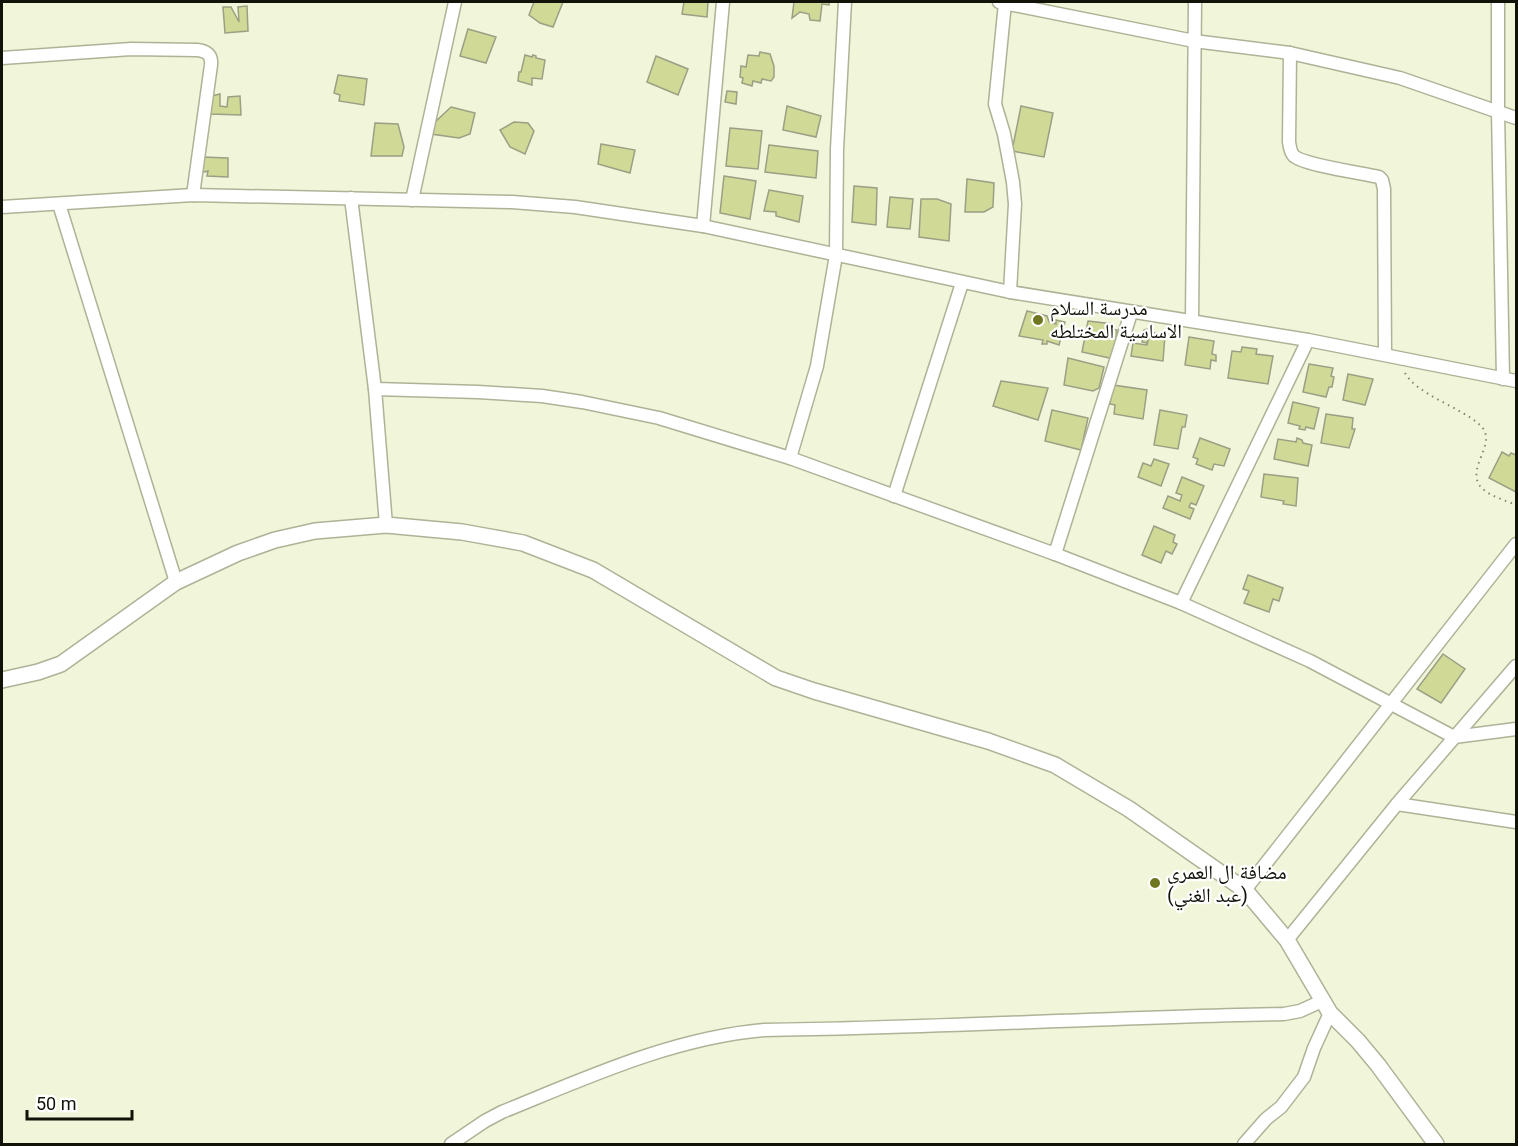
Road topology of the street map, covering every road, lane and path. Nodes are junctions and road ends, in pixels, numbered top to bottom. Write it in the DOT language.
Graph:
graph roads {
  1 [pos="455,2"];
  2 [pos="723,2"];
  3 [pos="845,2"];
  4 [pos="1002,2"];
  5 [pos="1195,2"];
  6 [pos="1498,2"];
  7 [pos="1194,41"];
  8 [pos="1290,53"];
  9 [pos="2,58"];
  10 [pos="1498,111"];
  11 [pos="1516,118"];
  12 [pos="194,195"];
  13 [pos="351,198"];
  14 [pos="412,200"];
  15 [pos="59,204"];
  16 [pos="2,207"];
  17 [pos="703,225"];
  18 [pos="836,255"];
  19 [pos="962,283"];
  20 [pos="1010,292"];
  21 [pos="1131,313"];
  22 [pos="1192,320"];
  23 [pos="1308,340"];
  24 [pos="1385,354"];
  25 [pos="1405,358"];
  26 [pos="1503,379"];
  27 [pos="1516,381"];
  28 [pos="375,389"];
  29 [pos="790,458"];
  30 [pos="894,496"];
  31 [pos="1516,504"];
  32 [pos="386,525"];
  33 [pos="1516,544"];
  34 [pos="1055,554"];
  35 [pos="176,582"];
  36 [pos="1181,603"];
  37 [pos="1516,666"];
  38 [pos="2,680"];
  39 [pos="1393,703"];
  40 [pos="1516,729"];
  41 [pos="1454,737"];
  42 [pos="1397,804"];
  43 [pos="1516,822"];
  44 [pos="1245,890"];
  45 [pos="1287,940"];
  46 [pos="1326,1007"];
  47 [pos="451,1144"];
  48 [pos="1244,1144"];
  49 [pos="1434,1144"];
  1 -- 14 [label="street"];
  2 -- 17 [label="street"];
  3 -- 18 [label="street"];
  4 -- 7 [label="street"];
  4 -- 20 [label="street"];
  5 -- 7 [label="street"];
  6 -- 10 [label="street"];
  7 -- 8 [label="street"];
  7 -- 22 [label="street"];
  8 -- 10 [label="street"];
  8 -- 24 [label="street"];
  9 -- 12 [label="street"];
  10 -- 11 [label="street"];
  10 -- 26 [label="street"];
  12 -- 13 [label="street"];
  12 -- 15 [label="street"];
  13 -- 14 [label="street"];
  13 -- 28 [label="street"];
  14 -- 17 [label="street"];
  15 -- 16 [label="street"];
  15 -- 35 [label="street"];
  17 -- 18 [label="street"];
  18 -- 19 [label="street"];
  18 -- 29 [label="street"];
  19 -- 20 [label="street"];
  19 -- 30 [label="street"];
  20 -- 21 [label="street"];
  21 -- 22 [label="street"];
  21 -- 34 [label="street"];
  22 -- 23 [label="street"];
  23 -- 24 [label="street"];
  23 -- 36 [label="street"];
  24 -- 25 [label="street"];
  25 -- 26 [label="street"];
  25 -- 31 [label="path"];
  26 -- 27 [label="street"];
  28 -- 29 [label="street"];
  28 -- 32 [label="street"];
  29 -- 30 [label="street"];
  30 -- 34 [label="street"];
  32 -- 35 [label="street"];
  32 -- 44 [label="street"];
  33 -- 39 [label="street"];
  34 -- 36 [label="street"];
  35 -- 38 [label="street"];
  36 -- 39 [label="street"];
  37 -- 41 [label="street"];
  39 -- 41 [label="street"];
  39 -- 44 [label="street"];
  40 -- 41 [label="street"];
  41 -- 42 [label="street"];
  42 -- 43 [label="street"];
  42 -- 45 [label="street"];
  44 -- 45 [label="street"];
  45 -- 46 [label="street"];
  46 -- 47 [label="street"];
  46 -- 48 [label="street"];
  46 -- 49 [label="street"];
}
